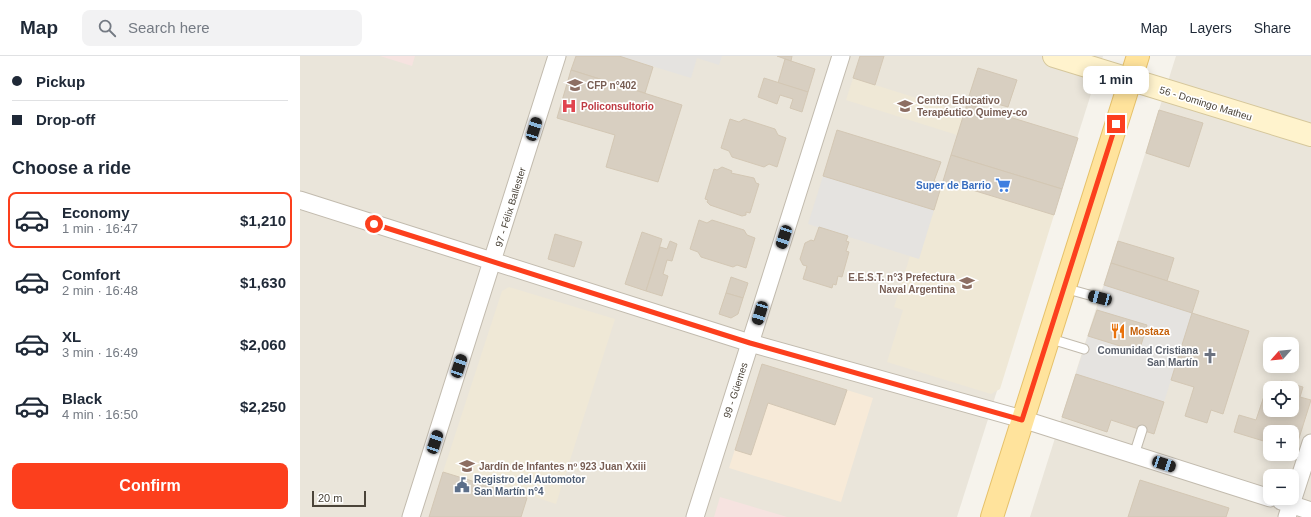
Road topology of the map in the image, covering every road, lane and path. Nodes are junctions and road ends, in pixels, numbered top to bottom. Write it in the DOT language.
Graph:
graph roads {
  1 [pos="557,56"];
  2 [pos="841,56"];
  3 [pos="1054,56"];
  4 [pos="1138,56"];
  5 [pos="1130,80"];
  6 [pos="1311,135"];
  7 [pos="300,200"];
  8 [pos="493,261"];
  9 [pos="1064,288"];
  10 [pos="1100,298"];
  11 [pos="1048,338"];
  12 [pos="750,343"];
  13 [pos="1084,349"];
  14 [pos="1022,420"];
  15 [pos="1142,430"];
  16 [pos="1311,443"];
  17 [pos="1134,455"];
  18 [pos="1263,496"];
  19 [pos="1280,505"];
  20 [pos="1289,511"];
  21 [pos="1311,511"];
  22 [pos="411,517"];
  23 [pos="695,517"];
  24 [pos="992,517"];
  1 -- 8 [label="street, 97 - Félix Ballester"];
  2 -- 12 [label="street, 99 - Güemes"];
  3 -- 5 [label="street, 56 - Domingo Matheu"];
  4 -- 5 [label="main road"];
  5 -- 6 [label="street, 56 - Domingo Matheu"];
  5 -- 9 [label="main road"];
  7 -- 8 [label="street"];
  8 -- 12 [label="street"];
  8 -- 22 [label="street, 97 - Félix Ballester"];
  9 -- 10 [label="lane"];
  9 -- 11 [label="main road"];
  11 -- 13 [label="lane"];
  11 -- 14 [label="main road"];
  12 -- 14 [label="street"];
  12 -- 23 [label="street, 99 - Güemes"];
  14 -- 17 [label="street"];
  14 -- 24 [label="main road"];
  15 -- 17 [label="lane"];
  16 -- 20 [label="street"];
  17 -- 18 [label="street"];
  19 -- 20 [label="street"];
  20 -- 21 [label="street"];
}
